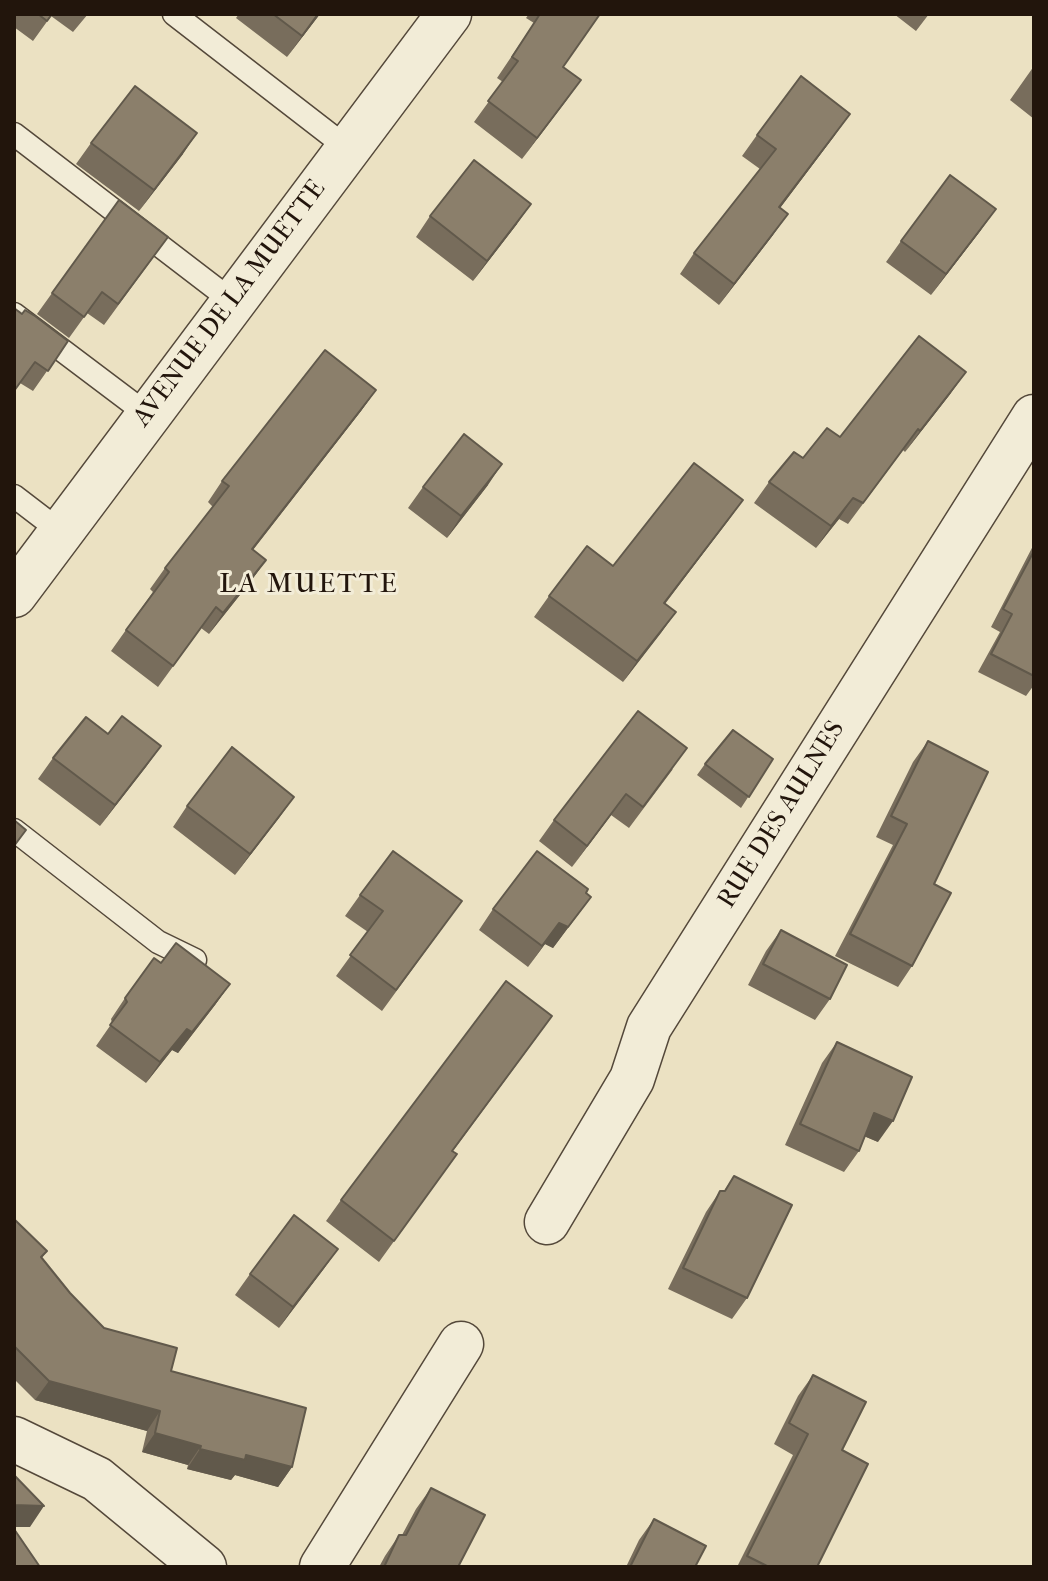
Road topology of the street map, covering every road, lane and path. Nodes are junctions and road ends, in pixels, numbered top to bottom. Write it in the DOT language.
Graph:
graph roads {
  1 [pos="174,14"];
  2 [pos="449,14"];
  3 [pos="14,134"];
  4 [pos="346,147"];
  5 [pos="232,301"];
  6 [pos="14,314"];
  7 [pos="148,415"];
  8 [pos="1034,417"];
  9 [pos="14,496"];
  10 [pos="61,532"];
  11 [pos="14,595"];
  12 [pos="14,830"];
  13 [pos="195,960"];
  14 [pos="547,1222"];
  15 [pos="461,1344"];
  16 [pos="14,1439"];
  17 [pos="204,1567"];
  18 [pos="322,1567"];
  1 -- 4 [label="lane"];
  2 -- 4 [label="street, AVENUE DE LA MUETTE"];
  3 -- 5 [label="lane"];
  4 -- 5 [label="street, AVENUE DE LA MUETTE"];
  5 -- 7 [label="street, AVENUE DE LA MUETTE"];
  6 -- 7 [label="lane"];
  7 -- 10 [label="street, AVENUE DE LA MUETTE"];
  8 -- 14 [label="street, RUE DES AULNES"];
  9 -- 10 [label="lane"];
  10 -- 11 [label="street, AVENUE DE LA MUETTE"];
  12 -- 13 [label="lane"];
  15 -- 18 [label="street"];
  16 -- 17 [label="street"];
}
